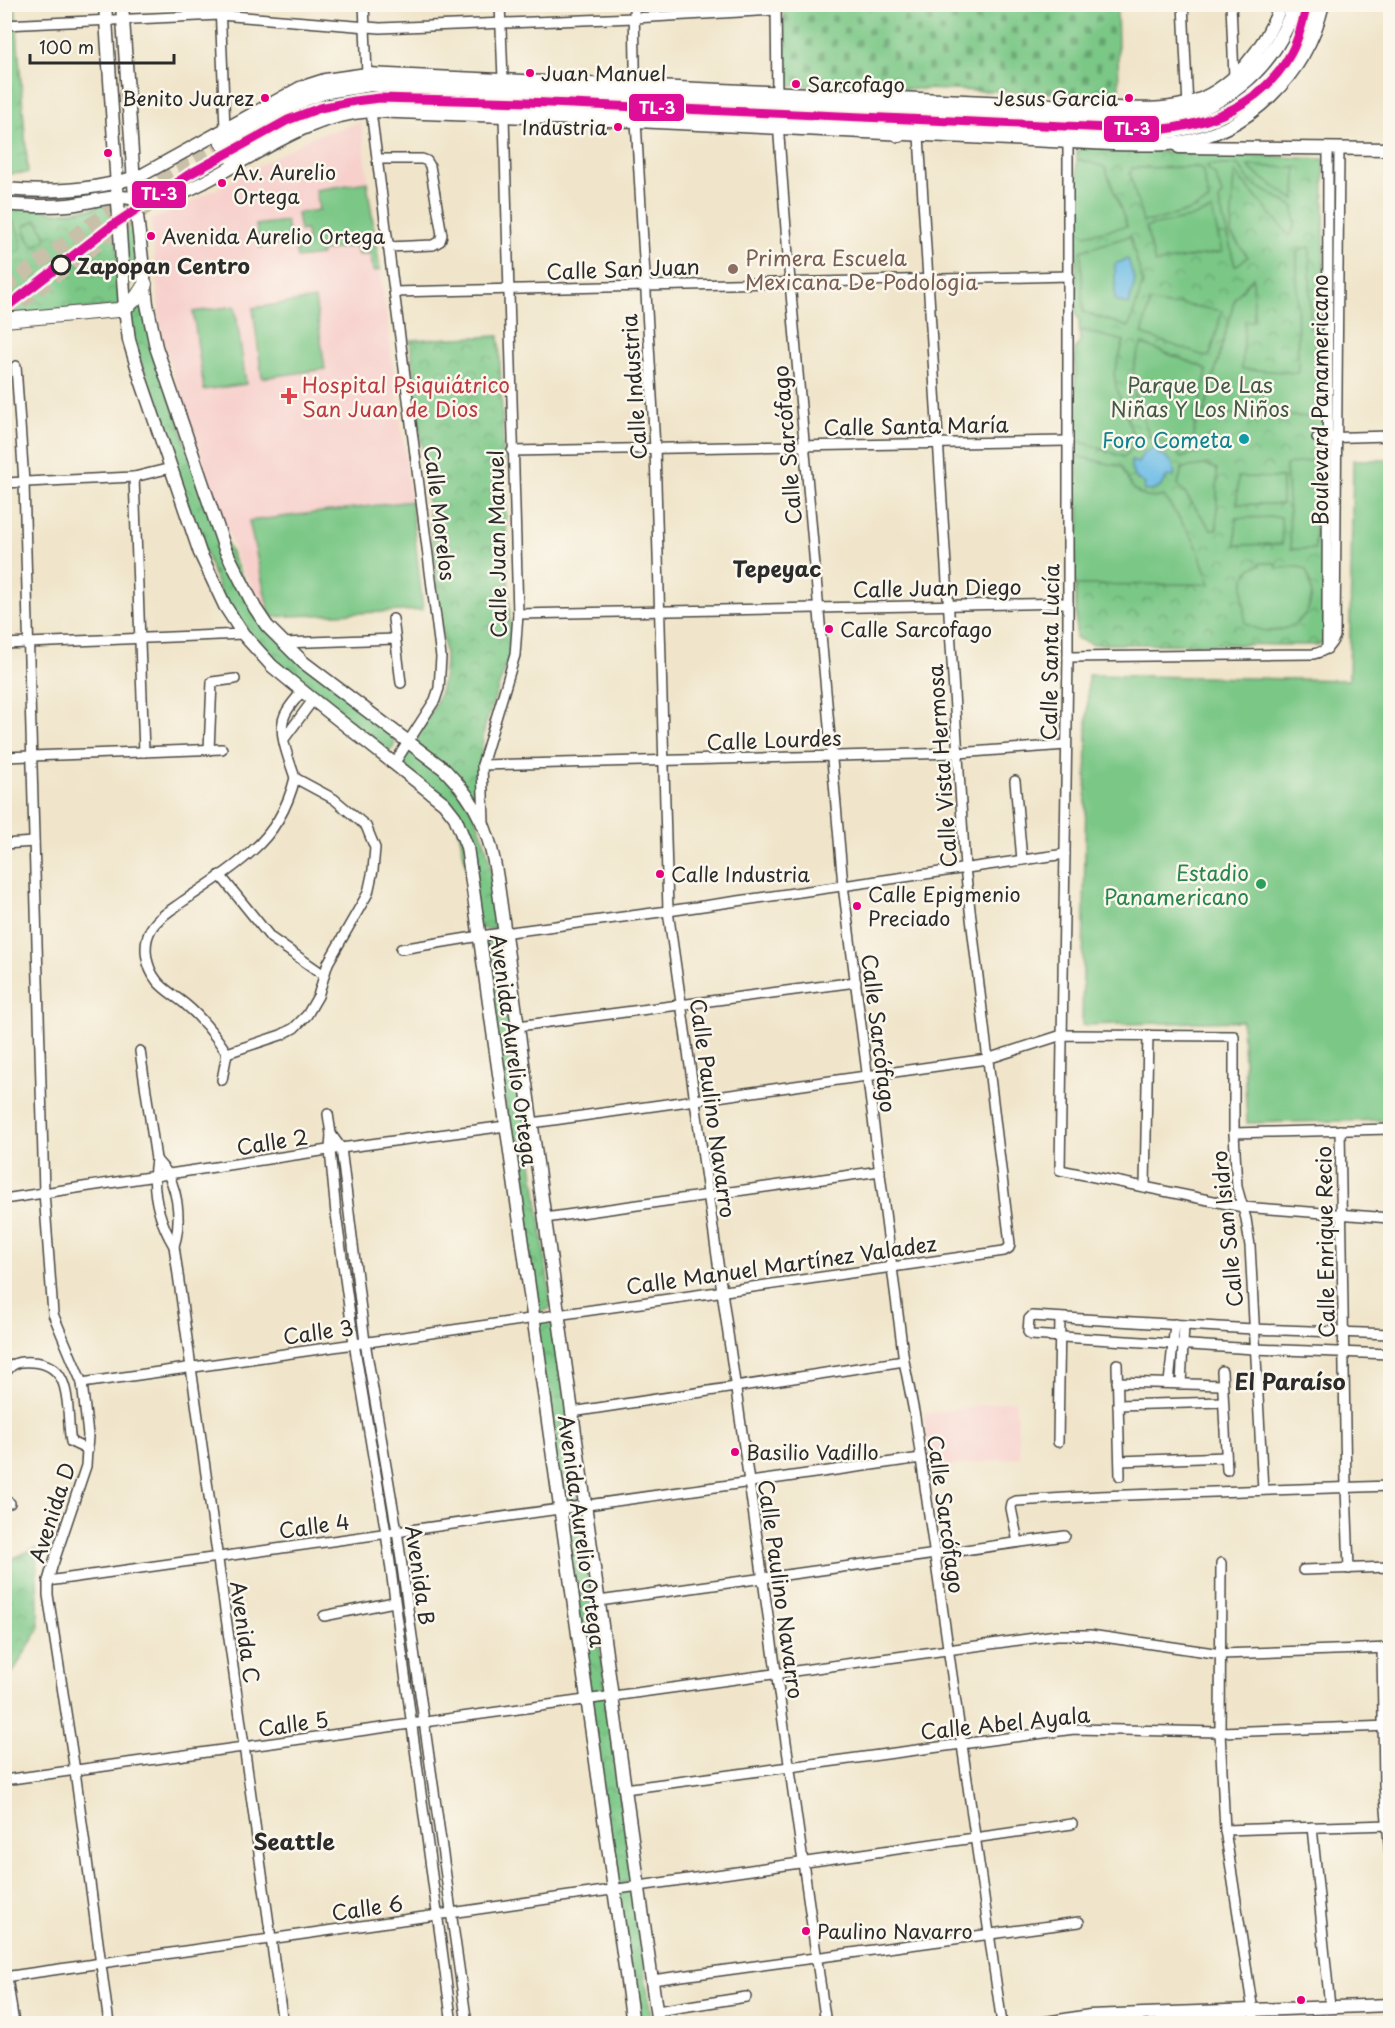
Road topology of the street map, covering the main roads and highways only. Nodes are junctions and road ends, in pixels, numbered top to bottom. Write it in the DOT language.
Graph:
graph roads {
  1 [pos="105,4"];
  2 [pos="122,4"];
  3 [pos="1281,4"];
  4 [pos="1295,4"];
  5 [pos="1310,4"];
  6 [pos="1323,4"];
  7 [pos="636,104"];
  8 [pos="1188,108"];
  9 [pos="778,111"];
  10 [pos="880,121"];
  11 [pos="1070,124"];
  12 [pos="1227,127"];
  13 [pos="899,135"];
  14 [pos="223,136"];
  15 [pos="1162,145"];
  16 [pos="1231,147"];
  17 [pos="1390,149"];
  18 [pos="229,156"];
  19 [pos="134,178"];
  20 [pos="117,182"];
  21 [pos="4,189"];
  22 [pos="117,197"];
  23 [pos="135,198"];
  24 [pos="4,204"];
  25 [pos="145,284"];
  26 [pos="125,308"];
  27 [pos="4,320"];
  28 [pos="1390,2005"];
  29 [pos="658,2017"];
  30 [pos="1182,2018"];
  31 [pos="1110,2019"];
  32 [pos="633,2024"];
  33 [pos="1040,2024"];
  1 -- 20 [label="main road, Avenida Aurelio Ortega"];
  2 -- 19 [label="main road, Avenida Aurelio Ortega"];
  3 -- 8 [label="main road"];
  4 -- 8 [label="main road"];
  5 -- 11 [label="main road"];
  6 -- 12 [label="main road"];
  7 -- 9 [label="main road"];
  7 -- 9 [label="main road"];
  7 -- 14 [label="main road"];
  7 -- 14 [label="main road"];
  7 -- 18 [label="main road"];
  7 -- 23 [label="main road"];
  8 -- 11 [label="main road"];
  9 -- 10 [label="main road"];
  9 -- 11 [label="main road"];
  9 -- 13 [label="main road"];
  10 -- 11 [label="main road"];
  10 -- 13 [label="main road"];
  11 -- 13 [label="main road"];
  11 -- 15 [label="main road"];
  12 -- 15 [label="main road"];
  12 -- 16 [label="main road"];
  14 -- 19 [label="main road"];
  15 -- 16 [label="main road"];
  16 -- 17 [label="main road"];
  19 -- 20 [label="main road"];
  19 -- 23 [label="main road, Avenida Aurelio Ortega"];
  20 -- 21 [label="main road"];
  20 -- 22 [label="main road, Avenida Aurelio Ortega"];
  22 -- 23 [label="main road"];
  22 -- 24 [label="main road"];
  22 -- 26 [label="main road, Avenida Aurelio Ortega"];
  23 -- 25 [label="main road, Avenida Aurelio Ortega"];
  25 -- 26 [label="main road"];
  25 -- 29 [label="main road, Avenida Aurelio Ortega"];
  26 -- 27 [label="main road"];
  26 -- 32 [label="main road, Avenida Aurelio Ortega"];
  28 -- 30 [label="main road"];
  30 -- 31 [label="main road"];
  31 -- 33 [label="main road"];
}
